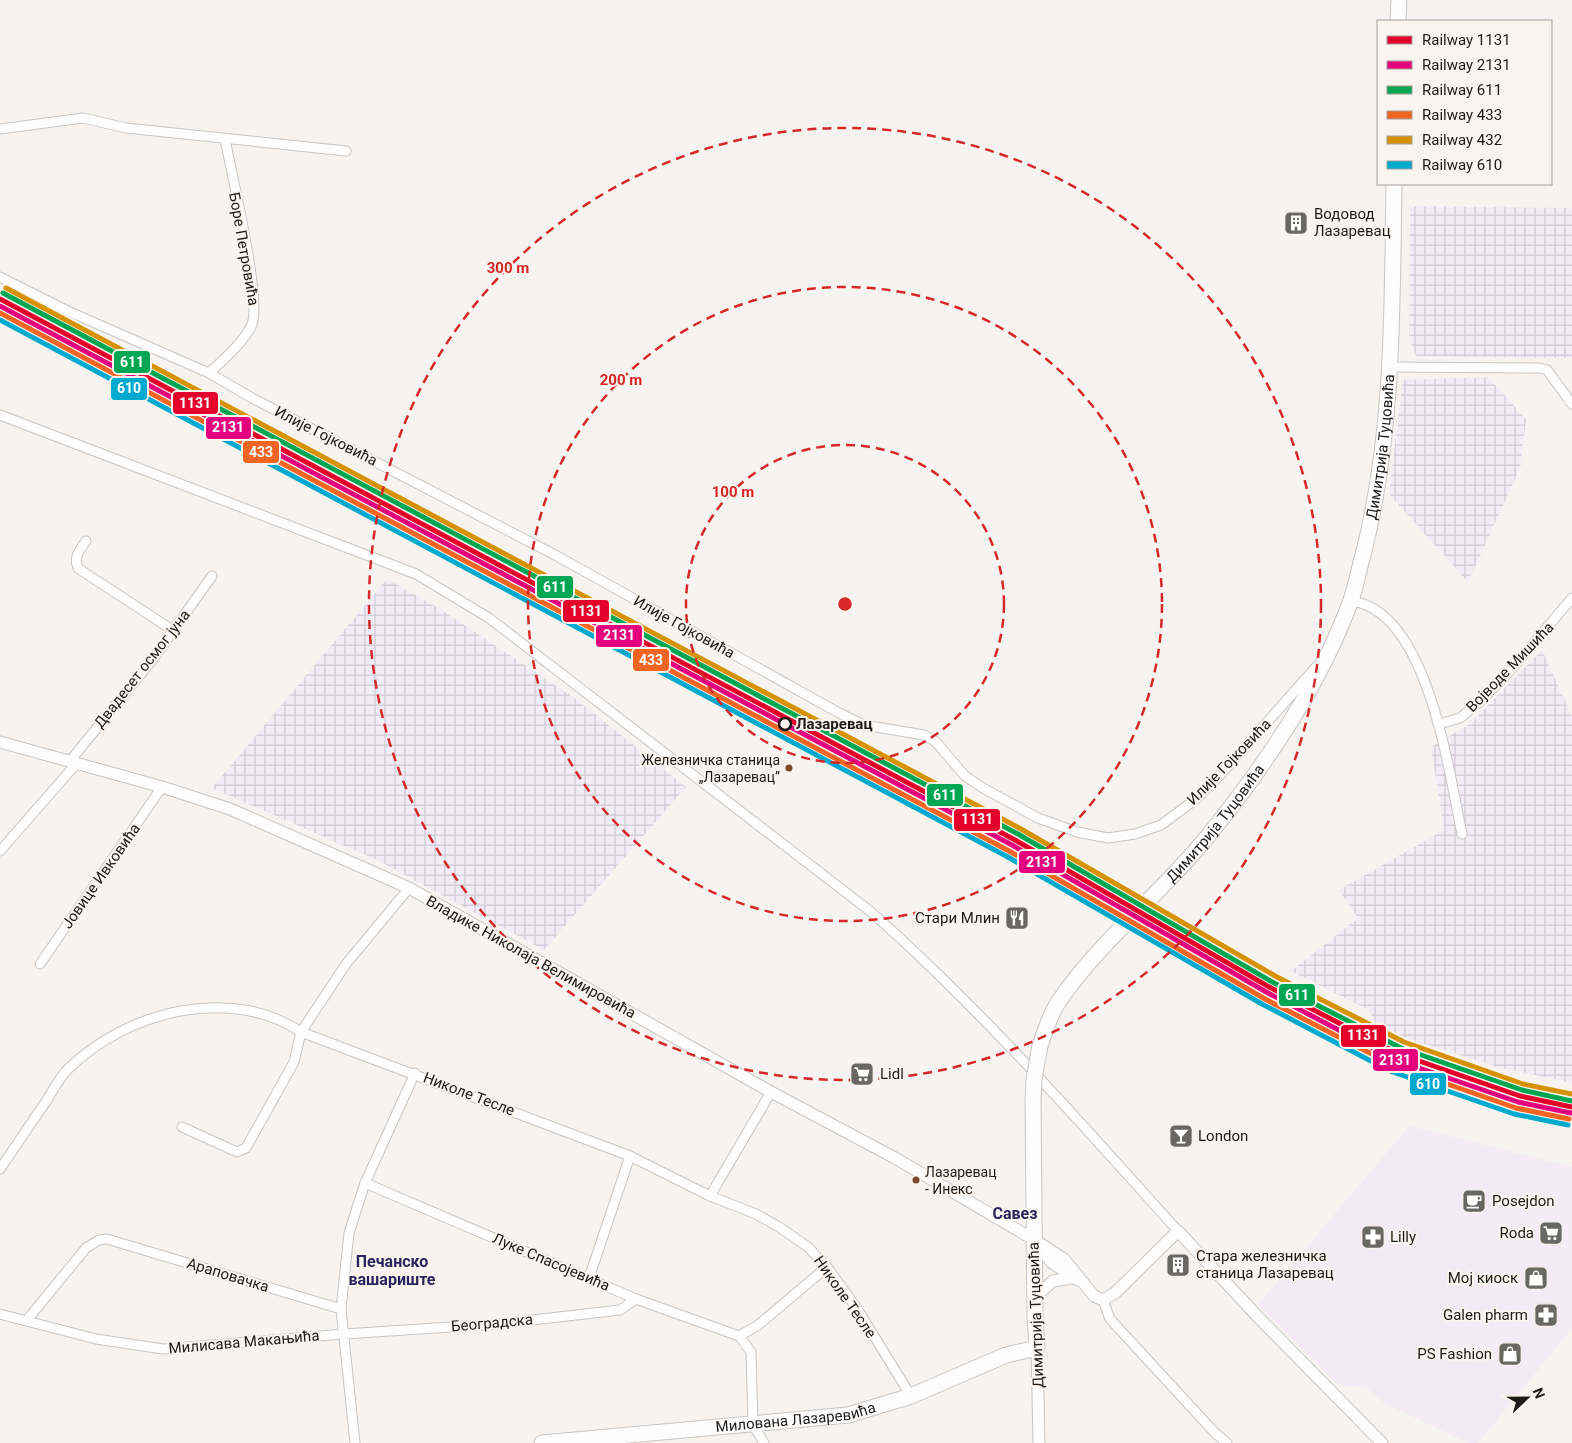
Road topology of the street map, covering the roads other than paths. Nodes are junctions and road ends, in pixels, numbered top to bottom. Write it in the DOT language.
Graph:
graph roads {
  1 [pos="1399,0"];
  2 [pos="1398,20"];
  3 [pos="0,129"];
  4 [pos="225,139"];
  5 [pos="346,151"];
  6 [pos="1394,185"];
  7 [pos="0,276"];
  8 [pos="1390,367"];
  9 [pos="209,373"];
  10 [pos="1572,404"];
  11 [pos="0,415"];
  12 [pos="86,541"];
  13 [pos="212,576"];
  14 [pos="1572,598"];
  15 [pos="1351,601"];
  16 [pos="174,631"];
  17 [pos="1323,661"];
  18 [pos="1439,724"];
  19 [pos="0,742"];
  20 [pos="74,762"];
  21 [pos="162,788"];
  22 [pos="1462,834"];
  23 [pos="0,851"];
  24 [pos="409,888"];
  25 [pos="40,964"];
  26 [pos="301,1032"];
  27 [pos="415,1074"];
  28 [pos="771,1092"];
  29 [pos="182,1127"];
  30 [pos="630,1156"];
  31 [pos="0,1169"];
  32 [pos="365,1182"];
  33 [pos="710,1196"];
  34 [pos="1178,1231"];
  35 [pos="1033,1239"];
  36 [pos="827,1267"];
  37 [pos="589,1278"];
  38 [pos="1076,1280"];
  39 [pos="620,1291"];
  40 [pos="1035,1297"];
  41 [pos="636,1299"];
  42 [pos="1103,1300"];
  43 [pos="341,1309"];
  44 [pos="620,1310"];
  45 [pos="0,1314"];
  46 [pos="27,1320"];
  47 [pos="344,1334"];
  48 [pos="739,1336"];
  49 [pos="1037,1348"];
  50 [pos="911,1396"];
  51 [pos="753,1424"];
  52 [pos="355,1443"];
  53 [pos="542,1443"];
  54 [pos="764,1443"];
  55 [pos="1039,1443"];
  56 [pos="1227,1443"];
  57 [pos="1382,1443"];
  1 -- 2 [label="main road"];
  3 -- 4 [label="street"];
  4 -- 5 [label="street"];
  4 -- 9 [label="street, Боре Петровића"];
  6 -- 8 [label="main road, Димитрија Туцовића"];
  7 -- 9 [label="street, Илије Гојковића"];
  8 -- 10 [label="street"];
  8 -- 15 [label="main road, Димитрија Туцовића"];
  9 -- 17 [label="street, Илије Гојковића"];
  11 -- 34 [label="street"];
  12 -- 16 [label="street"];
  13 -- 16 [label="street, Двадесет осмог јуна"];
  14 -- 18 [label="street, Војводе Мишића"];
  15 -- 17 [label="main road, Димитрија Туцовића"];
  15 -- 18 [label="street"];
  16 -- 20 [label="street, Двадесет осмог јуна"];
  17 -- 35 [label="main road, Димитрија Туцовића, bridge"];
  18 -- 22 [label="street"];
  19 -- 20 [label="street, Владике Николаја Велимировића"];
  20 -- 21 [label="street, Владике Николаја Велимировића"];
  20 -- 23 [label="street, Двадесет осмог јуна"];
  21 -- 24 [label="street, Владике Николаја Велимировића"];
  21 -- 25 [label="street, Јовице Ивковића"];
  24 -- 26 [label="street"];
  24 -- 28 [label="street, Владике Николаја Велимировића"];
  26 -- 27 [label="street, Николе Тесле"];
  26 -- 29 [label="street"];
  26 -- 31 [label="street, Николе Тесле"];
  27 -- 30 [label="street, Николе Тесле"];
  27 -- 32 [label="street"];
  28 -- 33 [label="street"];
  28 -- 35 [label="street, Владике Николаја Велимировића"];
  30 -- 33 [label="street, Николе Тесле"];
  30 -- 37 [label="street"];
  32 -- 37 [label="street, Луке Спасојевића"];
  32 -- 43 [label="street"];
  33 -- 36 [label="street, Николе Тесле"];
  34 -- 42 [label="street"];
  34 -- 57 [label="street"];
  35 -- 38 [label="street"];
  35 -- 40 [label="main road, Димитрија Туцовића"];
  36 -- 48 [label="street"];
  36 -- 50 [label="street, Николе Тесле"];
  37 -- 39 [label="street, Луке Спасојевића"];
  38 -- 40 [label="street"];
  38 -- 42 [label="street"];
  39 -- 41 [label="street, Луке Спасојевића"];
  39 -- 44 [label="street"];
  40 -- 49 [label="main road, Димитрија Туцовића"];
  41 -- 44 [label="street, Београдска"];
  41 -- 48 [label="street, Луке Спасојевића"];
  42 -- 56 [label="street"];
  43 -- 46 [label="street, Араповачка"];
  43 -- 47 [label="street"];
  44 -- 47 [label="street, Београдска"];
  45 -- 46 [label="street, Милисава Макањића"];
  46 -- 47 [label="street, Милисава Макањића"];
  47 -- 52 [label="street"];
  48 -- 51 [label="street"];
  49 -- 50 [label="main road, Милована Лазаревића"];
  49 -- 55 [label="street, Димитрија Туцовића"];
  50 -- 51 [label="main road, Милована Лазаревића"];
  51 -- 53 [label="main road, Милована Лазаревића"];
  51 -- 54 [label="street"];
}
